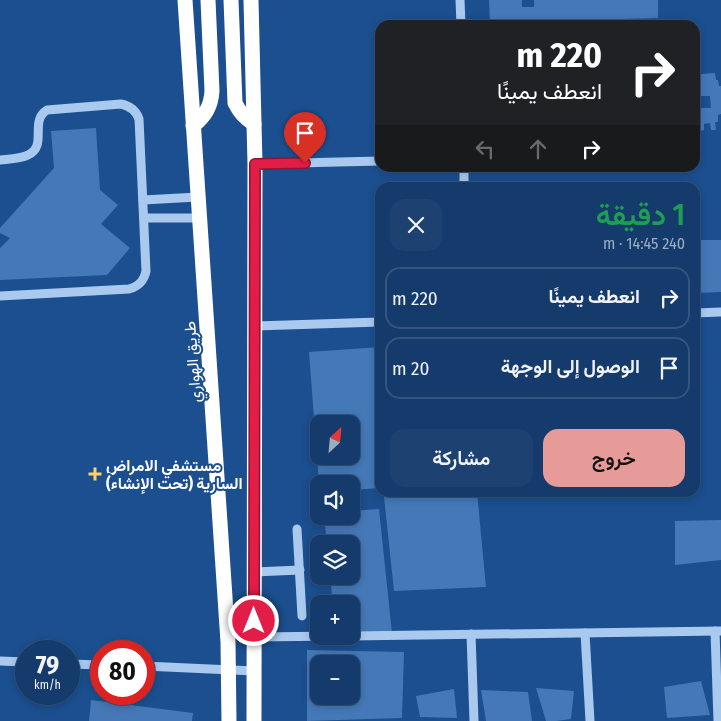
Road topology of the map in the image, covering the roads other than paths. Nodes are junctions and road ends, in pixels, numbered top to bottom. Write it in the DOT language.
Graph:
graph roads {
  1 [pos="185,0"];
  2 [pos="208,0"];
  3 [pos="231,0"];
  4 [pos="251,0"];
  5 [pos="460,0"];
  6 [pos="461,20"];
  7 [pos="254,124"];
  8 [pos="193,126"];
  9 [pos="0,160"];
  10 [pos="375,162"];
  11 [pos="255,164"];
  12 [pos="198,197"];
  13 [pos="143,200"];
  14 [pos="144,218"];
  15 [pos="199,218"];
  16 [pos="0,296"];
  17 [pos="721,312"];
  18 [pos="700,313"];
  19 [pos="375,322"];
  20 [pos="255,326"];
  21 [pos="297,529"];
  22 [pos="300,570"];
  23 [pos="254,572"];
  24 [pos="302,616"];
  25 [pos="718,631"];
  26 [pos="585,633"];
  27 [pos="471,634"];
  28 [pos="360,636"];
  29 [pos="310,637"];
  30 [pos="254,638"];
  31 [pos="0,661"];
  32 [pos="15,662"];
  33 [pos="155,667"];
  34 [pos="229,670"];
  35 [pos="254,671"];
  36 [pos="228,721"];
  37 [pos="254,721"];
  38 [pos="474,721"];
  39 [pos="590,721"];
  40 [pos="718,721"];
  1 -- 8 [label="highway, طريق الهواري"];
  2 -- 8 [label="highway"];
  3 -- 7 [label="highway"];
  4 -- 7 [label="highway"];
  5 -- 6 [label="street"];
  7 -- 11 [label="highway"];
  8 -- 12 [label="highway, طريق الهواري"];
  9 -- 13 [label="street"];
  10 -- 11 [label="street"];
  11 -- 20 [label="highway"];
  12 -- 13 [label="street"];
  12 -- 15 [label="highway, طريق الهواري"];
  13 -- 14 [label="street"];
  14 -- 15 [label="street"];
  14 -- 16 [label="street"];
  15 -- 34 [label="highway, طريق الهواري"];
  17 -- 18 [label="street"];
  19 -- 20 [label="street"];
  20 -- 23 [label="highway"];
  21 -- 22 [label="street"];
  22 -- 23 [label="street"];
  22 -- 24 [label="street"];
  23 -- 30 [label="highway"];
  25 -- 26 [label="street"];
  25 -- 40 [label="street"];
  26 -- 27 [label="street"];
  26 -- 39 [label="street"];
  27 -- 28 [label="street"];
  27 -- 38 [label="street"];
  29 -- 30 [label="street"];
  30 -- 35 [label="highway"];
  31 -- 32 [label="street"];
  33 -- 34 [label="street"];
  34 -- 35 [label="street"];
  34 -- 36 [label="highway, طريق الهواري"];
  35 -- 37 [label="highway"];
}
